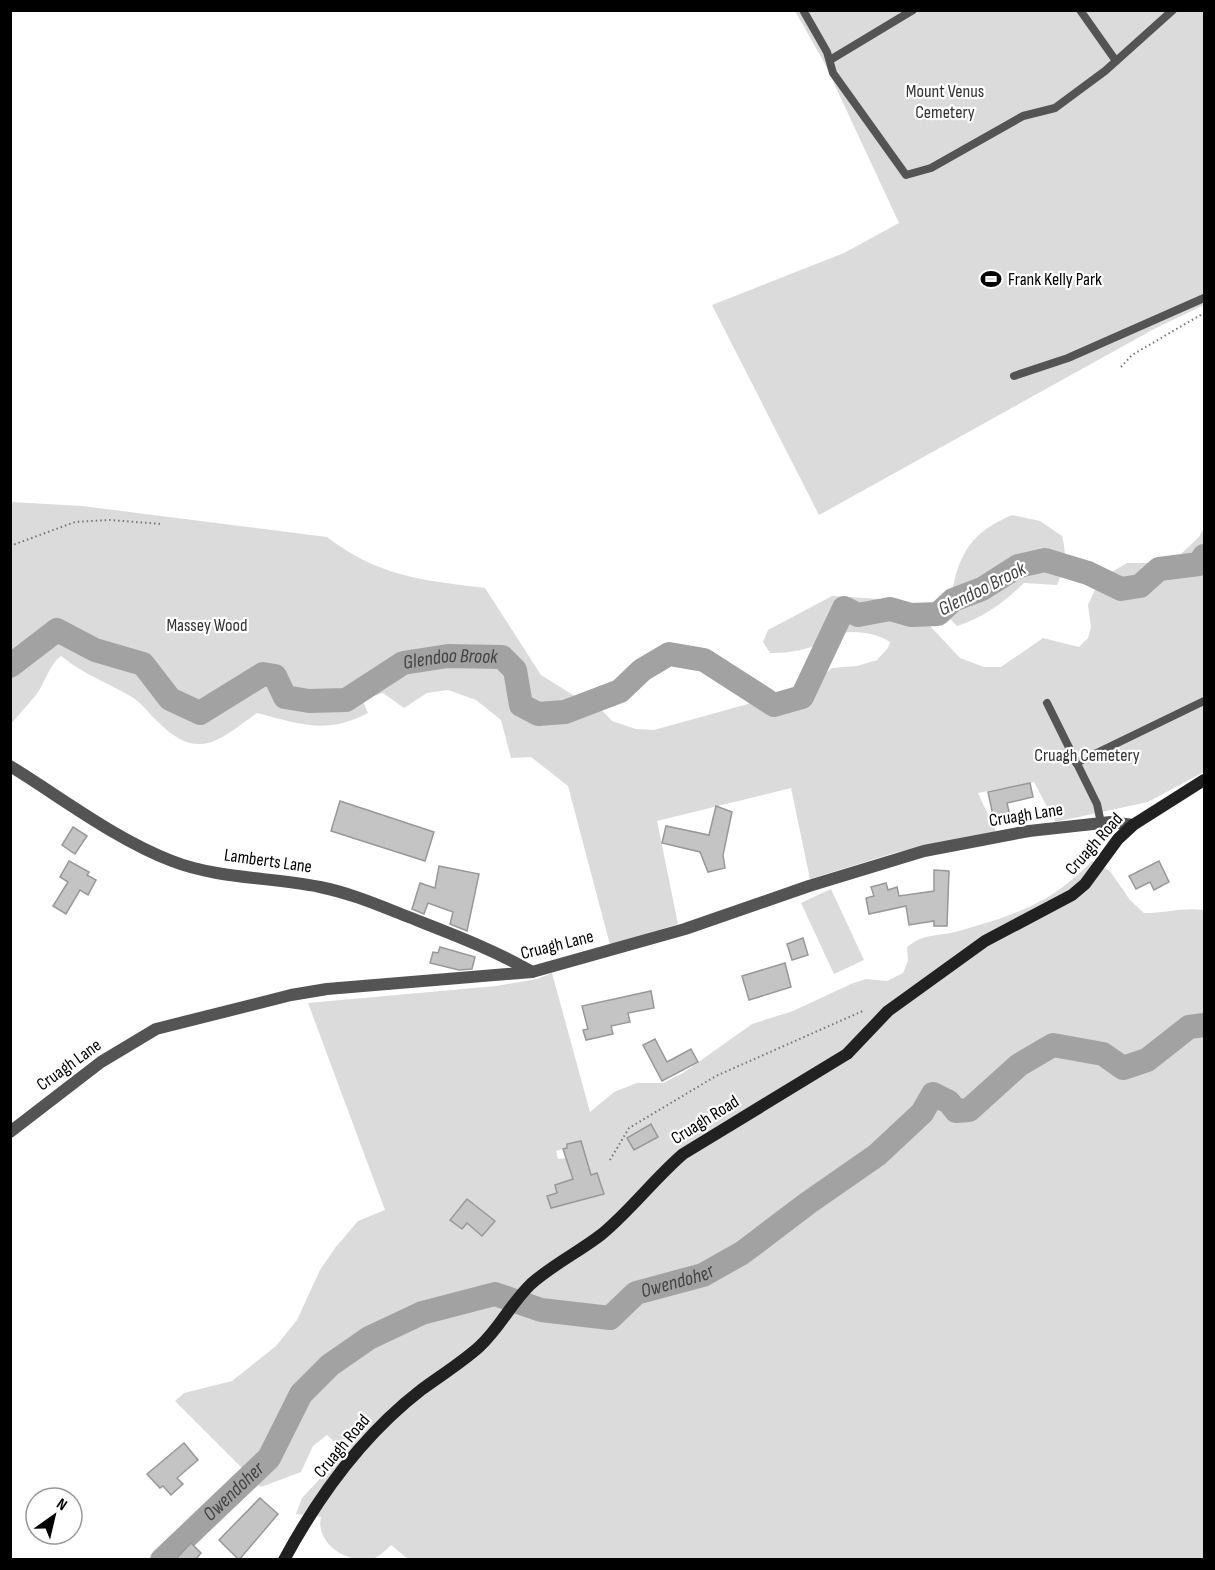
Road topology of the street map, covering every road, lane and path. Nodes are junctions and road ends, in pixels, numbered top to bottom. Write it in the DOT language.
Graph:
graph roads {
  1 [pos="803,10"];
  2 [pos="914,10"];
  3 [pos="1080,10"];
  4 [pos="1173,10"];
  5 [pos="830,60"];
  6 [pos="1116,61"];
  7 [pos="1204,298"];
  8 [pos="1204,313"];
  9 [pos="1121,367"];
  10 [pos="1014,376"];
  11 [pos="161,524"];
  12 [pos="10,546"];
  13 [pos="1204,702"];
  14 [pos="1047,703"];
  15 [pos="1076,763"];
  16 [pos="10,766"];
  17 [pos="1204,780"];
  18 [pos="1101,823"];
  19 [pos="1133,825"];
  20 [pos="532,972"];
  21 [pos="865,1010"];
  22 [pos="10,1132"];
  23 [pos="610,1160"];
  24 [pos="284,1560"];
  1 -- 5 [label="lane"];
  2 -- 5 [label="lane"];
  3 -- 6 [label="lane"];
  4 -- 6 [label="lane"];
  5 -- 6 [label="lane"];
  7 -- 10 [label="lane"];
  8 -- 9 [label="path"];
  11 -- 12 [label="path"];
  13 -- 15 [label="lane"];
  14 -- 15 [label="lane"];
  15 -- 18 [label="lane"];
  16 -- 20 [label="street, Lamberts Lane"];
  17 -- 19 [label="main road, Cruagh Road"];
  18 -- 19 [label="street, Cruagh Lane"];
  18 -- 20 [label="street, Cruagh Lane"];
  19 -- 24 [label="main road, Cruagh Road"];
  20 -- 22 [label="street, Cruagh Lane"];
  21 -- 23 [label="path"];
}
